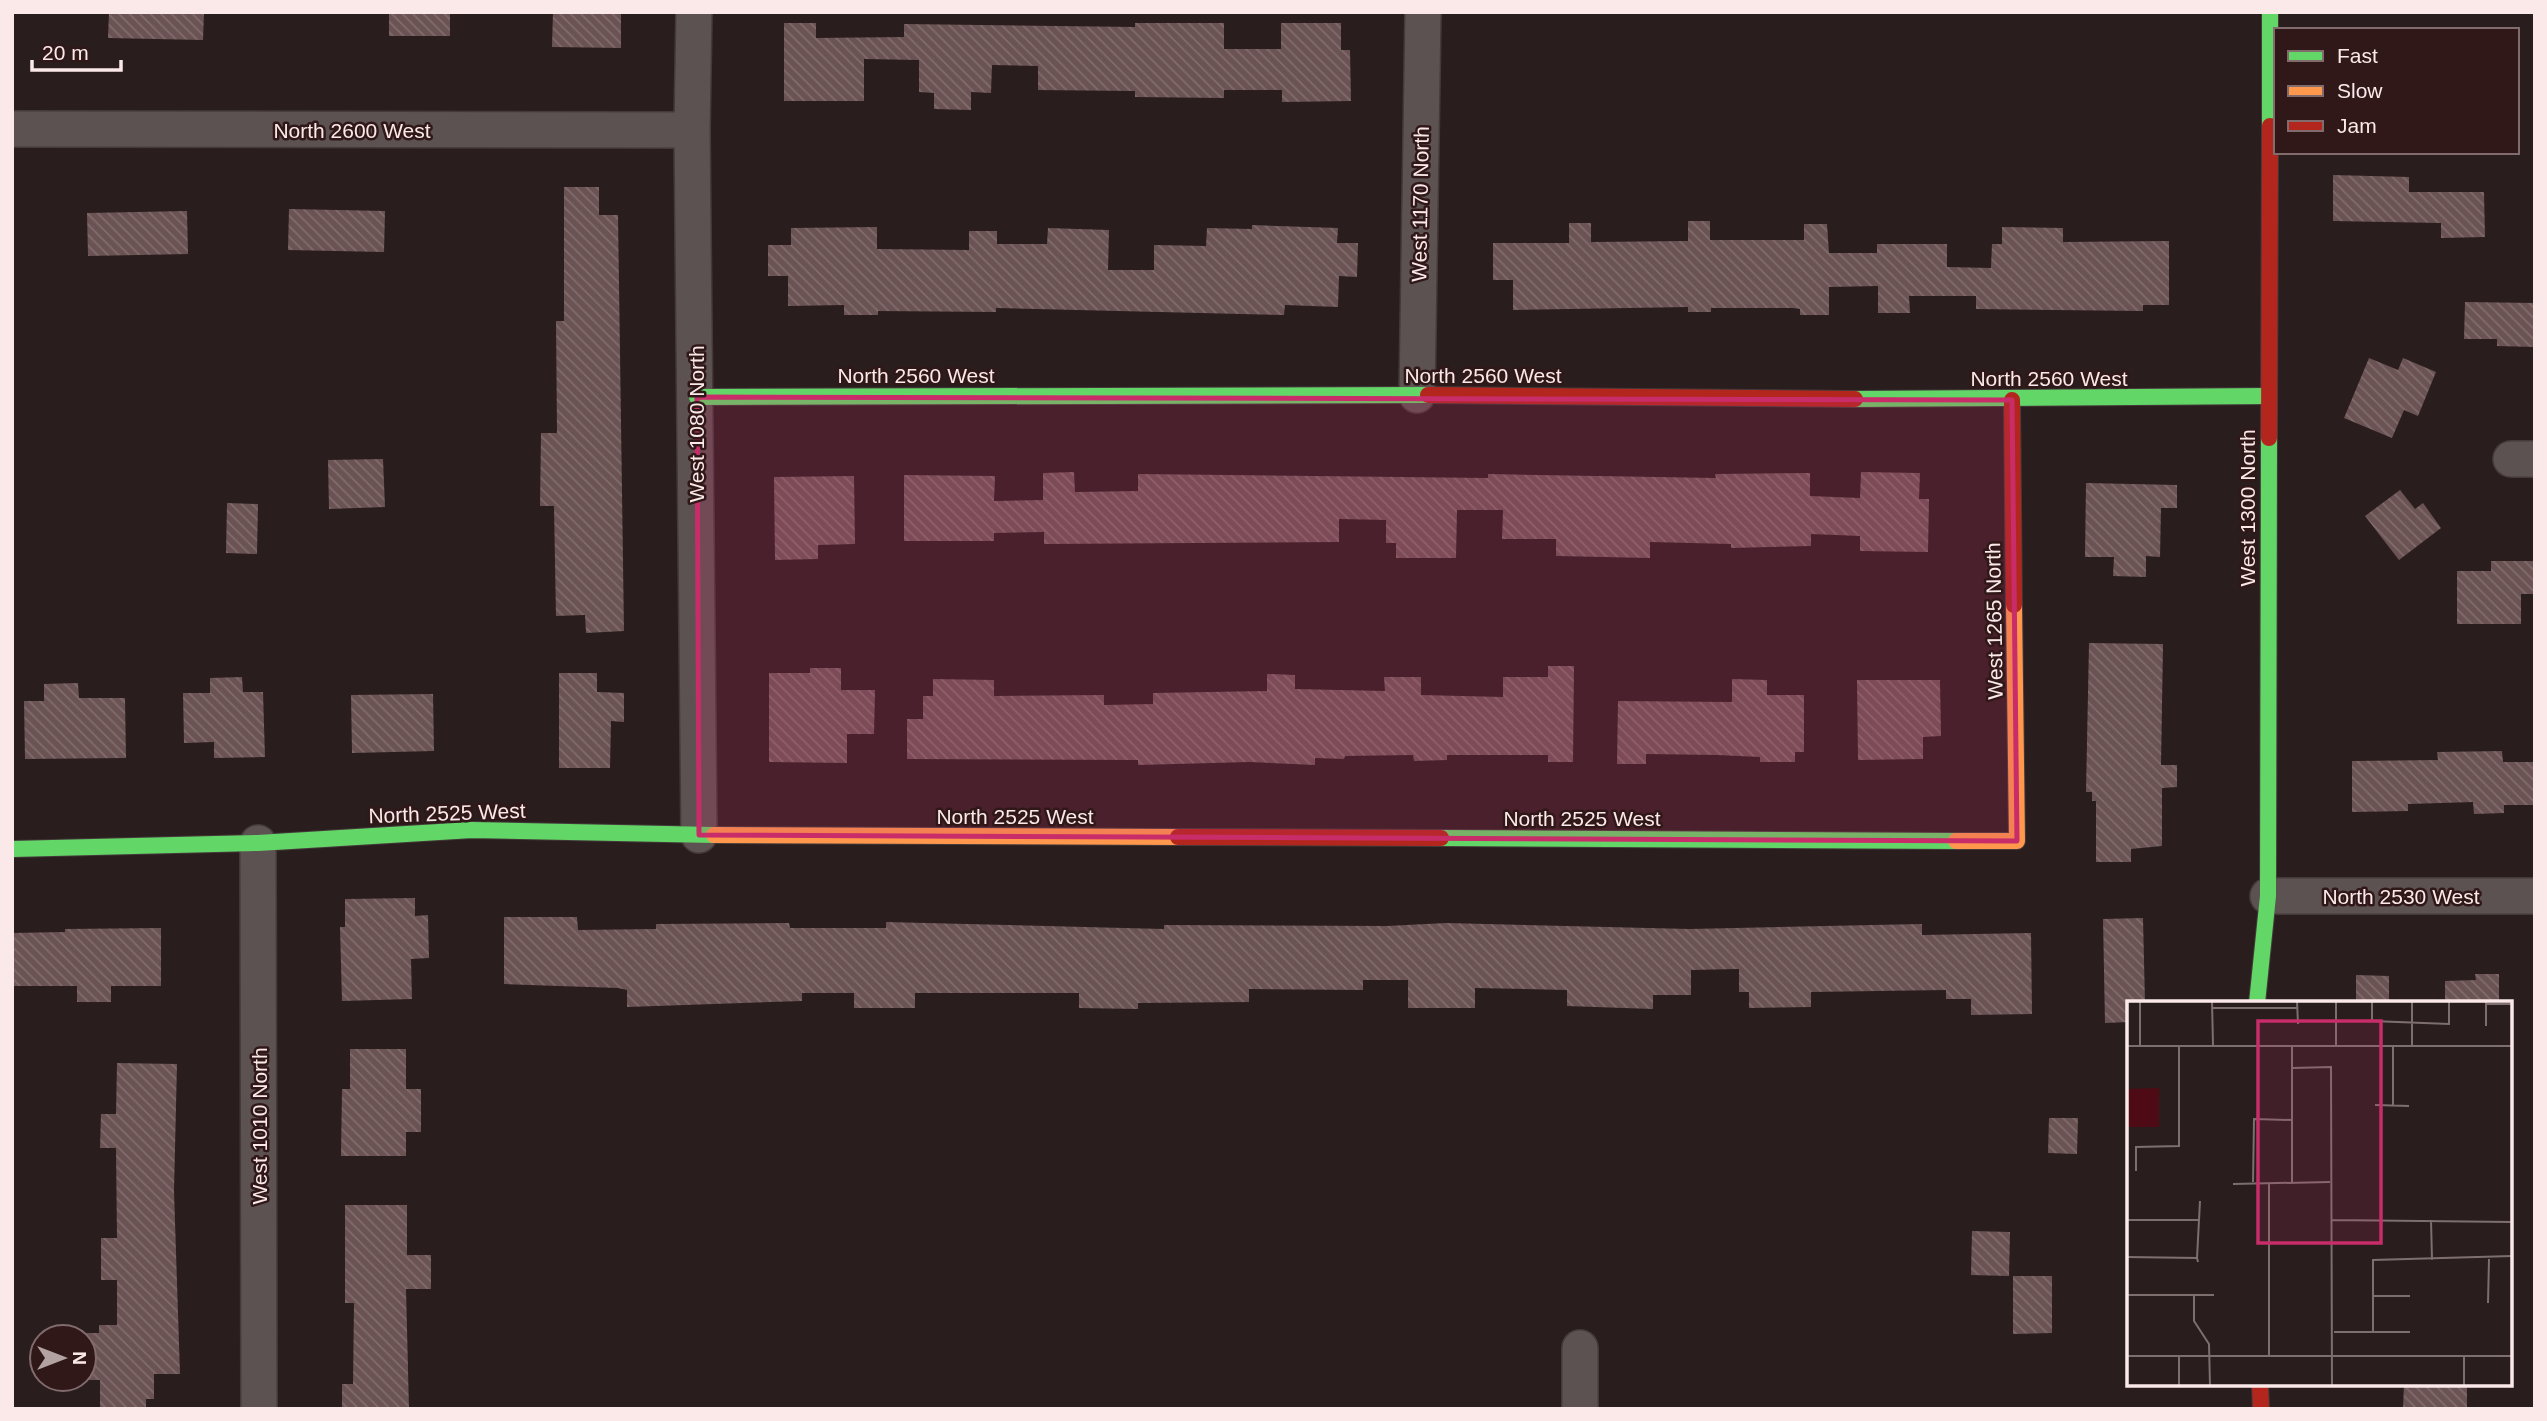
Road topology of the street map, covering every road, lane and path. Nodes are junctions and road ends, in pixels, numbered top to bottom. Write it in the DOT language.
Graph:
graph roads {
  1 [pos="694,12"];
  2 [pos="1423,12"];
  3 [pos="2270,12"];
  4 [pos="12,129"];
  5 [pos="692,130"];
  6 [pos="1417,395"];
  7 [pos="2269,396"];
  8 [pos="697,397"];
  9 [pos="2012,400"];
  10 [pos="699,835"];
  11 [pos="2017,841"];
  12 [pos="258,843"];
  13 [pos="12,849"];
  14 [pos="2268,896"];
  15 [pos="2535,896"];
  16 [pos="2257,1001"];
  17 [pos="1580,1348"];
  18 [pos="2260,1386"];
  19 [pos="259,1409"];
  20 [pos="1580,1409"];
  21 [pos="2261,1409"];
  1 -- 5 [label="street, West 1080 North"];
  2 -- 6 [label="street, West 1170 North"];
  3 -- 7 [label="street, West 1300 North"];
  4 -- 5 [label="street, North 2600 West"];
  5 -- 8 [label="street, West 1080 North"];
  6 -- 8 [label="street, North 2560 West"];
  6 -- 9 [label="street, North 2560 West"];
  7 -- 9 [label="street, North 2560 West"];
  7 -- 14 [label="street, West 1300 North"];
  8 -- 10 [label="street, West 1080 North"];
  9 -- 11 [label="street, West 1265 North"];
  10 -- 11 [label="street, North 2525 West"];
  10 -- 12 [label="street, North 2525 West"];
  12 -- 13 [label="street, North 2525 West"];
  12 -- 19 [label="street, West 1010 North"];
  14 -- 15 [label="street, North 2530 West"];
  14 -- 16 [label="street, West 1300 North"];
  17 -- 20 [label="street"];
  18 -- 21 [label="street"];
}
